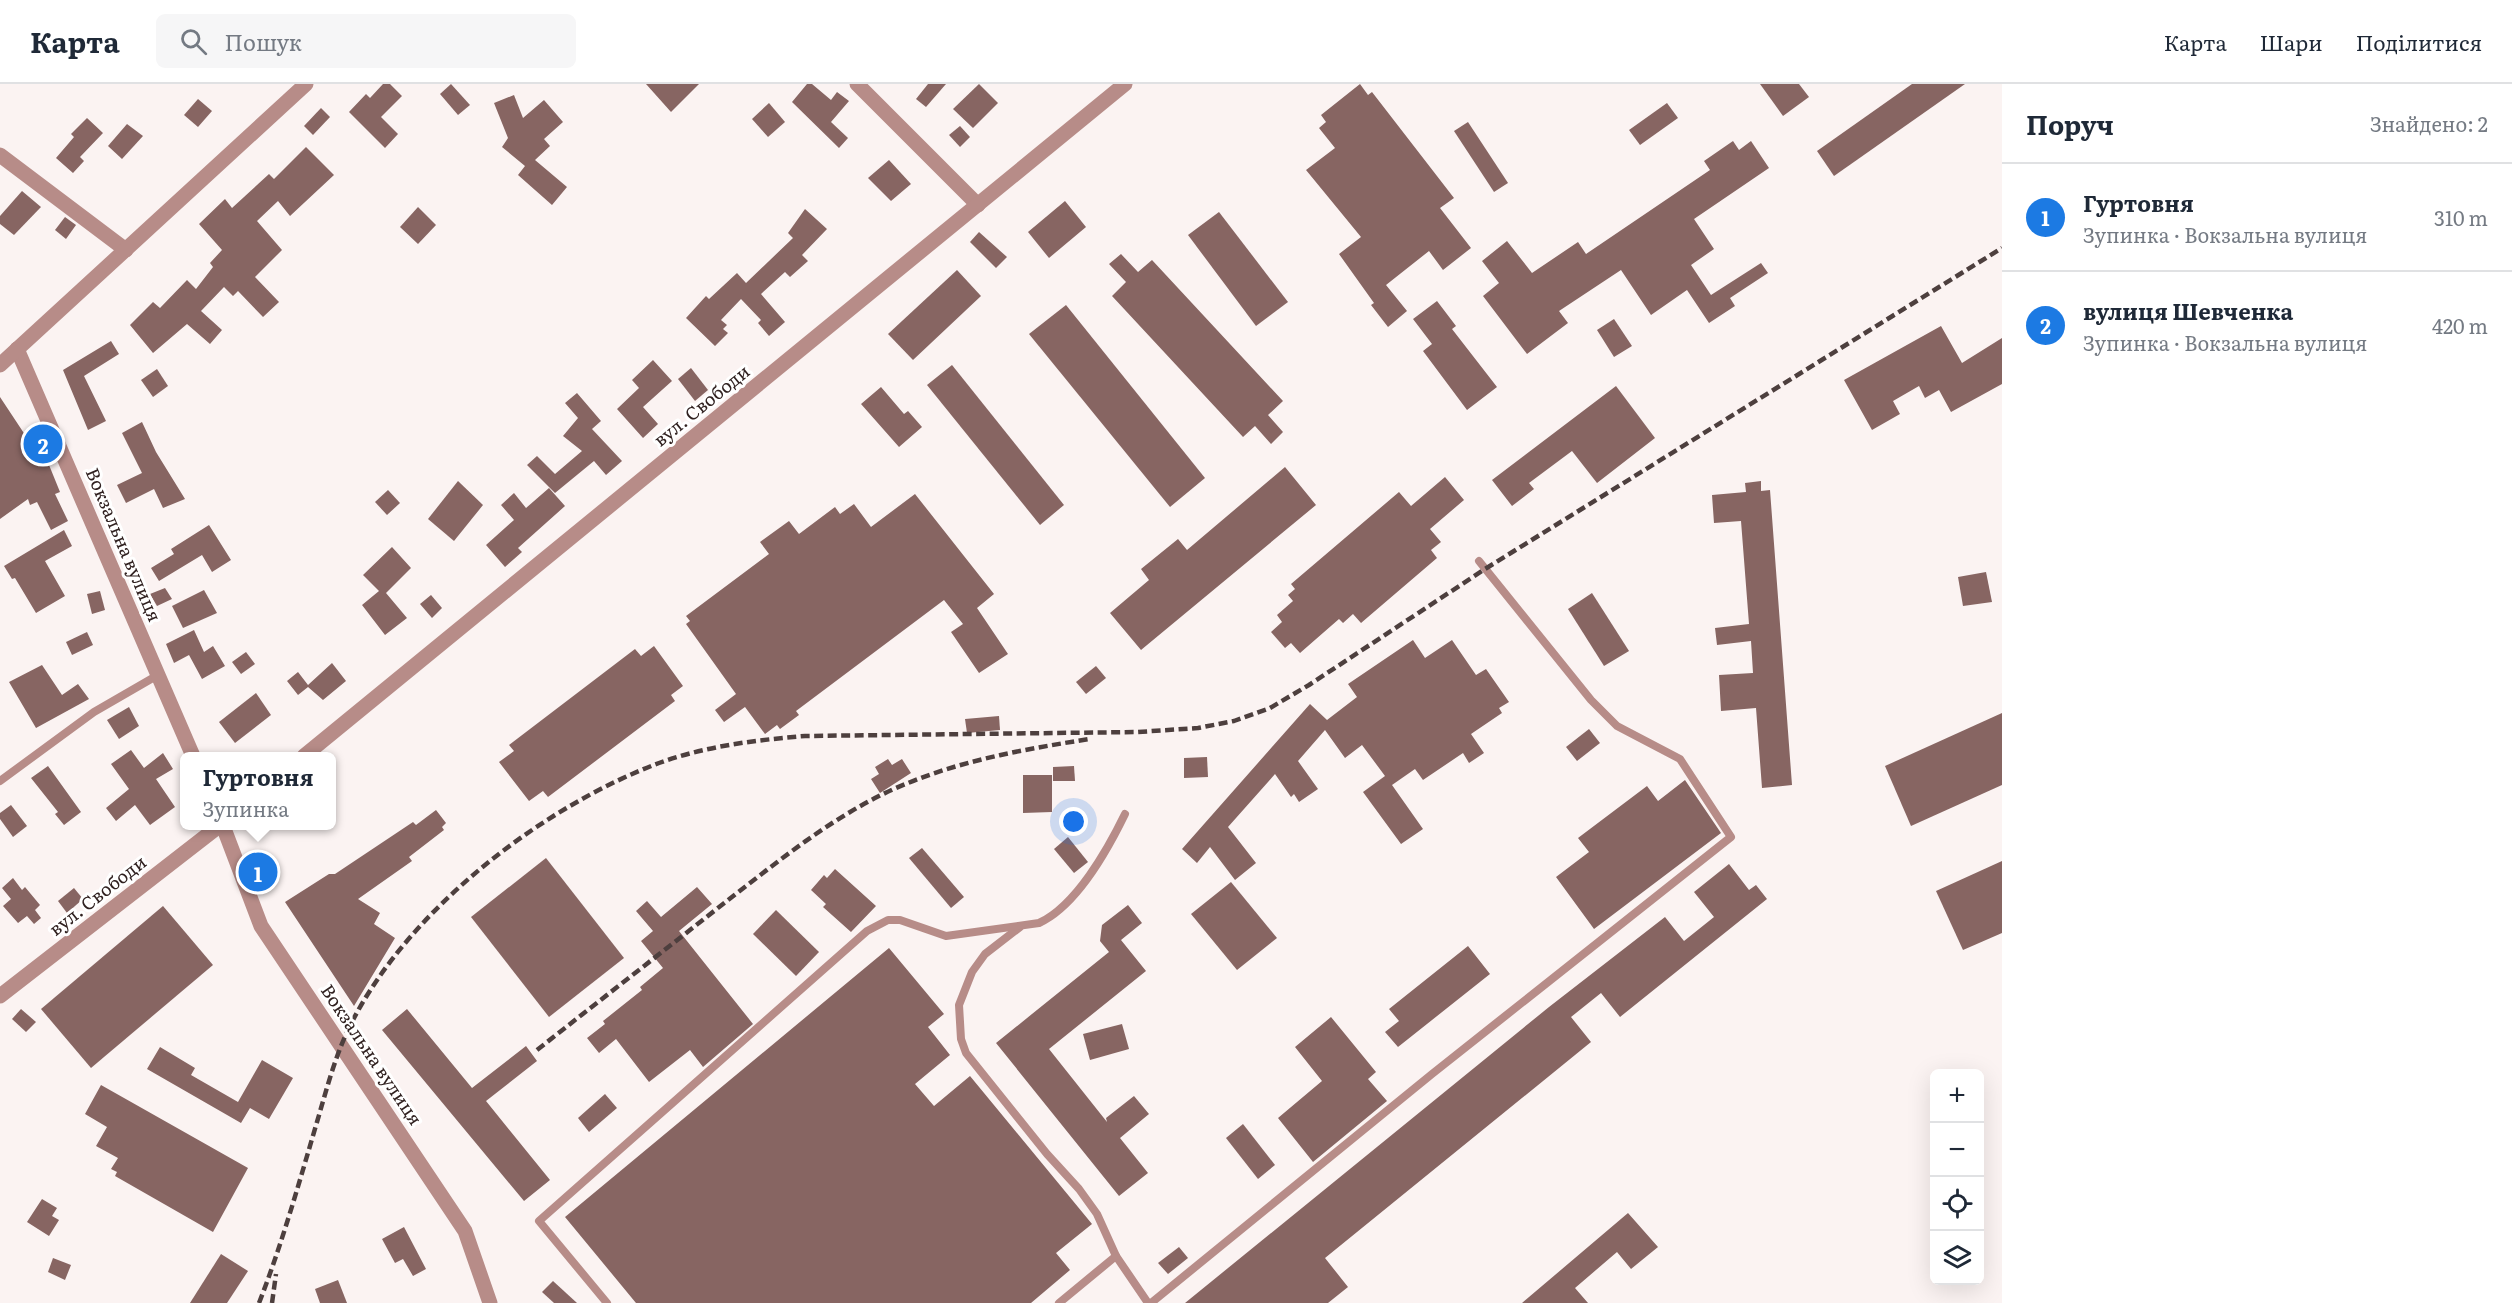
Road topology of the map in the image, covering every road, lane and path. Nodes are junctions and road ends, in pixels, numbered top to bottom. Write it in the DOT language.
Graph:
graph roads {
  1 [pos="306,84"];
  2 [pos="857,84"];
  3 [pos="1125,84"];
  4 [pos="0,155"];
  5 [pos="978,205"];
  6 [pos="126,250"];
  7 [pos="17,349"];
  8 [pos="0,365"];
  9 [pos="1479,561"];
  10 [pos="158,675"];
  11 [pos="191,752"];
  12 [pos="309,752"];
  13 [pos="0,782"];
  14 [pos="1125,814"];
  15 [pos="215,830"];
  16 [pos="223,830"];
  17 [pos="1020,927"];
  18 [pos="0,996"];
  19 [pos="1116,1256"];
  20 [pos="490,1303"];
  21 [pos="607,1303"];
  22 [pos="1059,1303"];
  23 [pos="1149,1303"];
  1 -- 6 [label="street"];
  2 -- 5 [label="street"];
  3 -- 5 [label="street, вул. Свободи"];
  4 -- 6 [label="street"];
  5 -- 12 [label="street, вул. Свободи"];
  6 -- 7 [label="street"];
  7 -- 8 [label="street"];
  7 -- 10 [label="street, Вокзальна вулиця"];
  9 -- 23 [label="lane"];
  10 -- 11 [label="street, Вокзальна вулиця"];
  10 -- 13 [label="lane"];
  14 -- 17 [label="lane"];
  15 -- 18 [label="street, вул. Свободи"];
  16 -- 20 [label="street, Вокзальна вулиця"];
  17 -- 19 [label="lane"];
  17 -- 21 [label="lane"];
  19 -- 22 [label="lane"];
  19 -- 23 [label="lane"];
}
